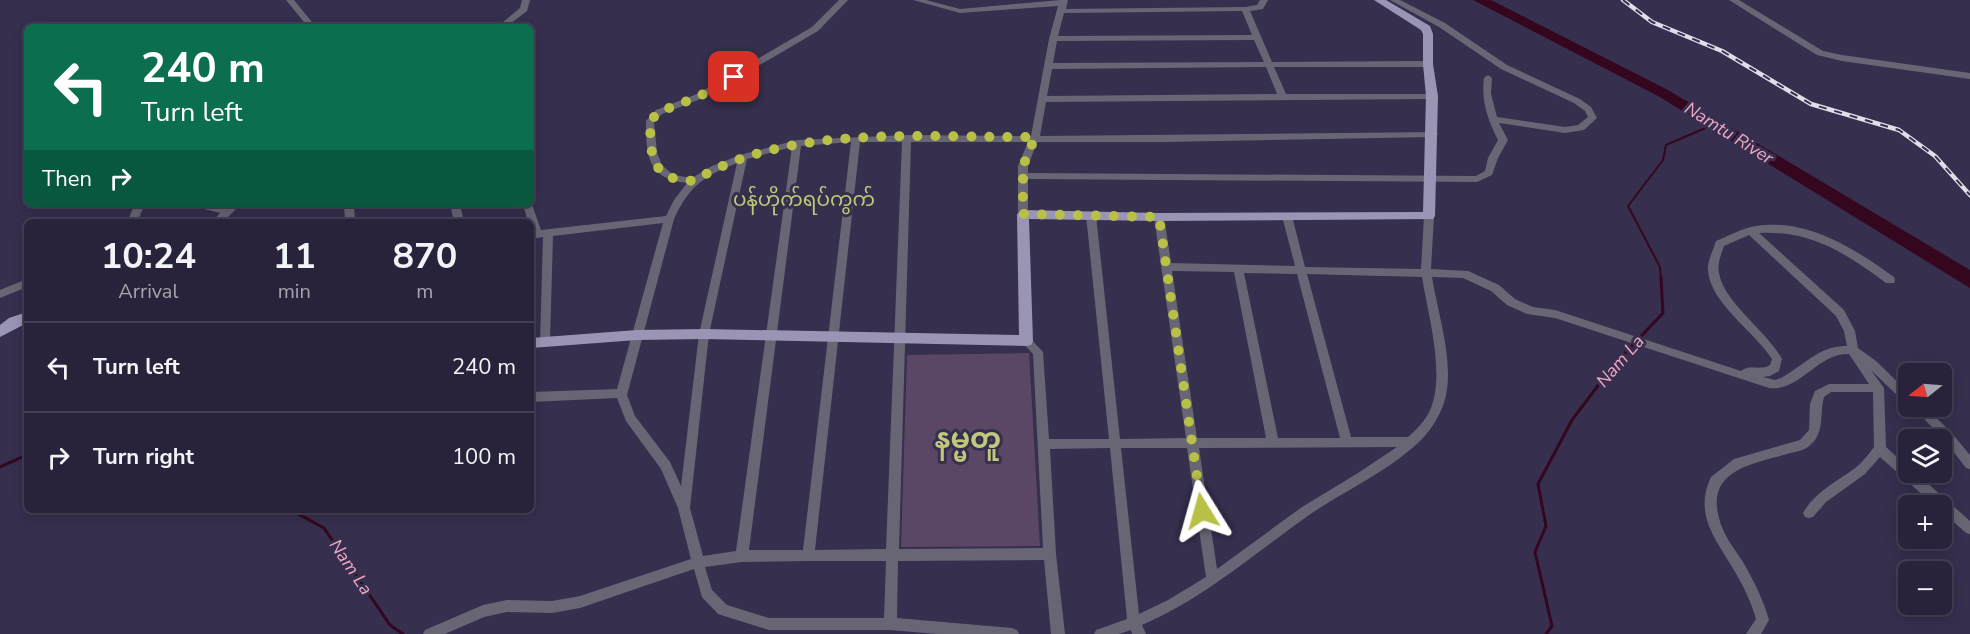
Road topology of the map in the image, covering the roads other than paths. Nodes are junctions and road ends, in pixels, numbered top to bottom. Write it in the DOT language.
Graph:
graph roads {
  1 [pos="290,0"];
  2 [pos="526,0"];
  3 [pos="844,0"];
  4 [pos="917,0"];
  5 [pos="1264,0"];
  6 [pos="1379,0"];
  7 [pos="1394,0"];
  8 [pos="1733,0"];
  9 [pos="1062,5"];
  10 [pos="1245,9"];
  11 [pos="310,24"];
  12 [pos="505,24"];
  13 [pos="1258,38"];
  14 [pos="1053,39"];
  15 [pos="1270,64"];
  16 [pos="1428,64"];
  17 [pos="1049,66"];
  18 [pos="1970,76"];
  19 [pos="1488,78"];
  20 [pos="1432,96"];
  21 [pos="1283,98"];
  22 [pos="1043,99"];
  23 [pos="1492,119"];
  24 [pos="1433,134"];
  25 [pos="1035,137"];
  26 [pos="907,138"];
  27 [pos="856,139"];
  28 [pos="797,143"];
  29 [pos="743,157"];
  30 [pos="1023,176"];
  31 [pos="1432,179"];
  32 [pos="694,181"];
  33 [pos="207,207"];
  34 [pos="228,207"];
  35 [pos="233,207"];
  36 [pos="1023,214"];
  37 [pos="1091,216"];
  38 [pos="1287,216"];
  39 [pos="1429,216"];
  40 [pos="1159,217"];
  41 [pos="220,219"];
  42 [pos="669,219"];
  43 [pos="1751,231"];
  44 [pos="539,234"];
  45 [pos="1166,267"];
  46 [pos="1238,269"];
  47 [pos="1302,270"];
  48 [pos="1426,273"];
  49 [pos="1890,280"];
  50 [pos="24,284"];
  51 [pos="0,294"];
  52 [pos="24,318"];
  53 [pos="0,332"];
  54 [pos="704,334"];
  55 [pos="637,335"];
  56 [pos="770,336"];
  57 [pos="834,337"];
  58 [pos="899,338"];
  59 [pos="1026,341"];
  60 [pos="538,342"];
  61 [pos="1852,350"];
  62 [pos="1731,372"];
  63 [pos="1878,388"];
  64 [pos="1898,389"];
  65 [pos="621,393"];
  66 [pos="534,397"];
  67 [pos="1928,417"];
  68 [pos="1410,442"];
  69 [pos="1347,443"];
  70 [pos="1045,444"];
  71 [pos="1115,444"];
  72 [pos="1192,444"];
  73 [pos="1273,444"];
  74 [pos="1880,450"];
  75 [pos="1970,464"];
  76 [pos="684,508"];
  77 [pos="1809,513"];
  78 [pos="1970,529"];
  79 [pos="1050,554"];
  80 [pos="892,555"];
  81 [pos="742,556"];
  82 [pos="808,556"];
  83 [pos="699,562"];
  84 [pos="1212,578"];
  85 [pos="890,624"];
  86 [pos="1136,629"];
  87 [pos="430,634"];
  88 [pos="1012,634"];
  89 [pos="1058,634"];
  90 [pos="1101,634"];
  91 [pos="1754,634"];
  1 -- 11 [label="street"];
  2 -- 12 [label="street"];
  3 -- 32 [label="street"];
  4 -- 9 [label="street"];
  5 -- 10 [label="street"];
  6 -- 16 [label="main road"];
  7 -- 23 [label="street"];
  8 -- 18 [label="street"];
  9 -- 10 [label="street"];
  9 -- 14 [label="street"];
  10 -- 13 [label="street"];
  13 -- 14 [label="street"];
  13 -- 15 [label="street"];
  14 -- 17 [label="street"];
  15 -- 16 [label="street"];
  15 -- 17 [label="street"];
  15 -- 21 [label="street"];
  16 -- 20 [label="main road"];
  17 -- 22 [label="street"];
  19 -- 23 [label="street"];
  20 -- 21 [label="street"];
  20 -- 24 [label="main road"];
  21 -- 22 [label="street"];
  22 -- 25 [label="street"];
  23 -- 31 [label="street"];
  24 -- 25 [label="street"];
  24 -- 31 [label="main road"];
  25 -- 26 [label="street"];
  25 -- 30 [label="street"];
  26 -- 27 [label="street"];
  26 -- 58 [label="street"];
  27 -- 28 [label="street"];
  27 -- 57 [label="street"];
  28 -- 29 [label="street"];
  28 -- 56 [label="street"];
  29 -- 32 [label="street"];
  29 -- 54 [label="street"];
  30 -- 31 [label="street"];
  30 -- 36 [label="street"];
  31 -- 39 [label="main road"];
  32 -- 42 [label="street"];
  33 -- 34 [label="street"];
  35 -- 41 [label="street"];
  36 -- 37 [label="main road"];
  36 -- 59 [label="main road"];
  37 -- 40 [label="main road"];
  37 -- 71 [label="street"];
  38 -- 39 [label="main road"];
  38 -- 40 [label="main road"];
  38 -- 47 [label="street"];
  39 -- 48 [label="street"];
  40 -- 45 [label="street"];
  42 -- 44 [label="street"];
  42 -- 55 [label="street"];
  43 -- 49 [label="street"];
  43 -- 61 [label="street"];
  43 -- 62 [label="street"];
  44 -- 60 [label="street"];
  45 -- 46 [label="street"];
  45 -- 72 [label="street"];
  46 -- 47 [label="street"];
  46 -- 73 [label="street"];
  47 -- 48 [label="street"];
  47 -- 69 [label="street"];
  48 -- 62 [label="street"];
  48 -- 68 [label="street"];
  50 -- 51 [label="street"];
  52 -- 53 [label="main road"];
  54 -- 55 [label="main road"];
  54 -- 56 [label="main road"];
  54 -- 76 [label="street"];
  55 -- 60 [label="main road"];
  55 -- 65 [label="street"];
  56 -- 57 [label="main road"];
  56 -- 81 [label="street"];
  57 -- 58 [label="main road"];
  57 -- 82 [label="street"];
  58 -- 59 [label="main road"];
  58 -- 80 [label="street"];
  59 -- 70 [label="street"];
  61 -- 62 [label="street"];
  61 -- 63 [label="street"];
  61 -- 64 [label="street"];
  63 -- 74 [label="street"];
  63 -- 91 [label="street"];
  65 -- 66 [label="street"];
  65 -- 76 [label="street"];
  67 -- 75 [label="street"];
  68 -- 69 [label="street"];
  68 -- 84 [label="street"];
  69 -- 73 [label="street"];
  70 -- 71 [label="street"];
  70 -- 79 [label="street"];
  71 -- 72 [label="street"];
  71 -- 86 [label="street"];
  72 -- 73 [label="street"];
  72 -- 84 [label="street"];
  74 -- 77 [label="street"];
  74 -- 78 [label="street"];
  76 -- 83 [label="street"];
  79 -- 80 [label="street"];
  79 -- 89 [label="street"];
  80 -- 82 [label="street"];
  80 -- 85 [label="street"];
  81 -- 82 [label="street"];
  81 -- 83 [label="street"];
  83 -- 85 [label="street"];
  83 -- 87 [label="street"];
  84 -- 86 [label="street"];
  85 -- 88 [label="street"];
  86 -- 90 [label="street"];
}
